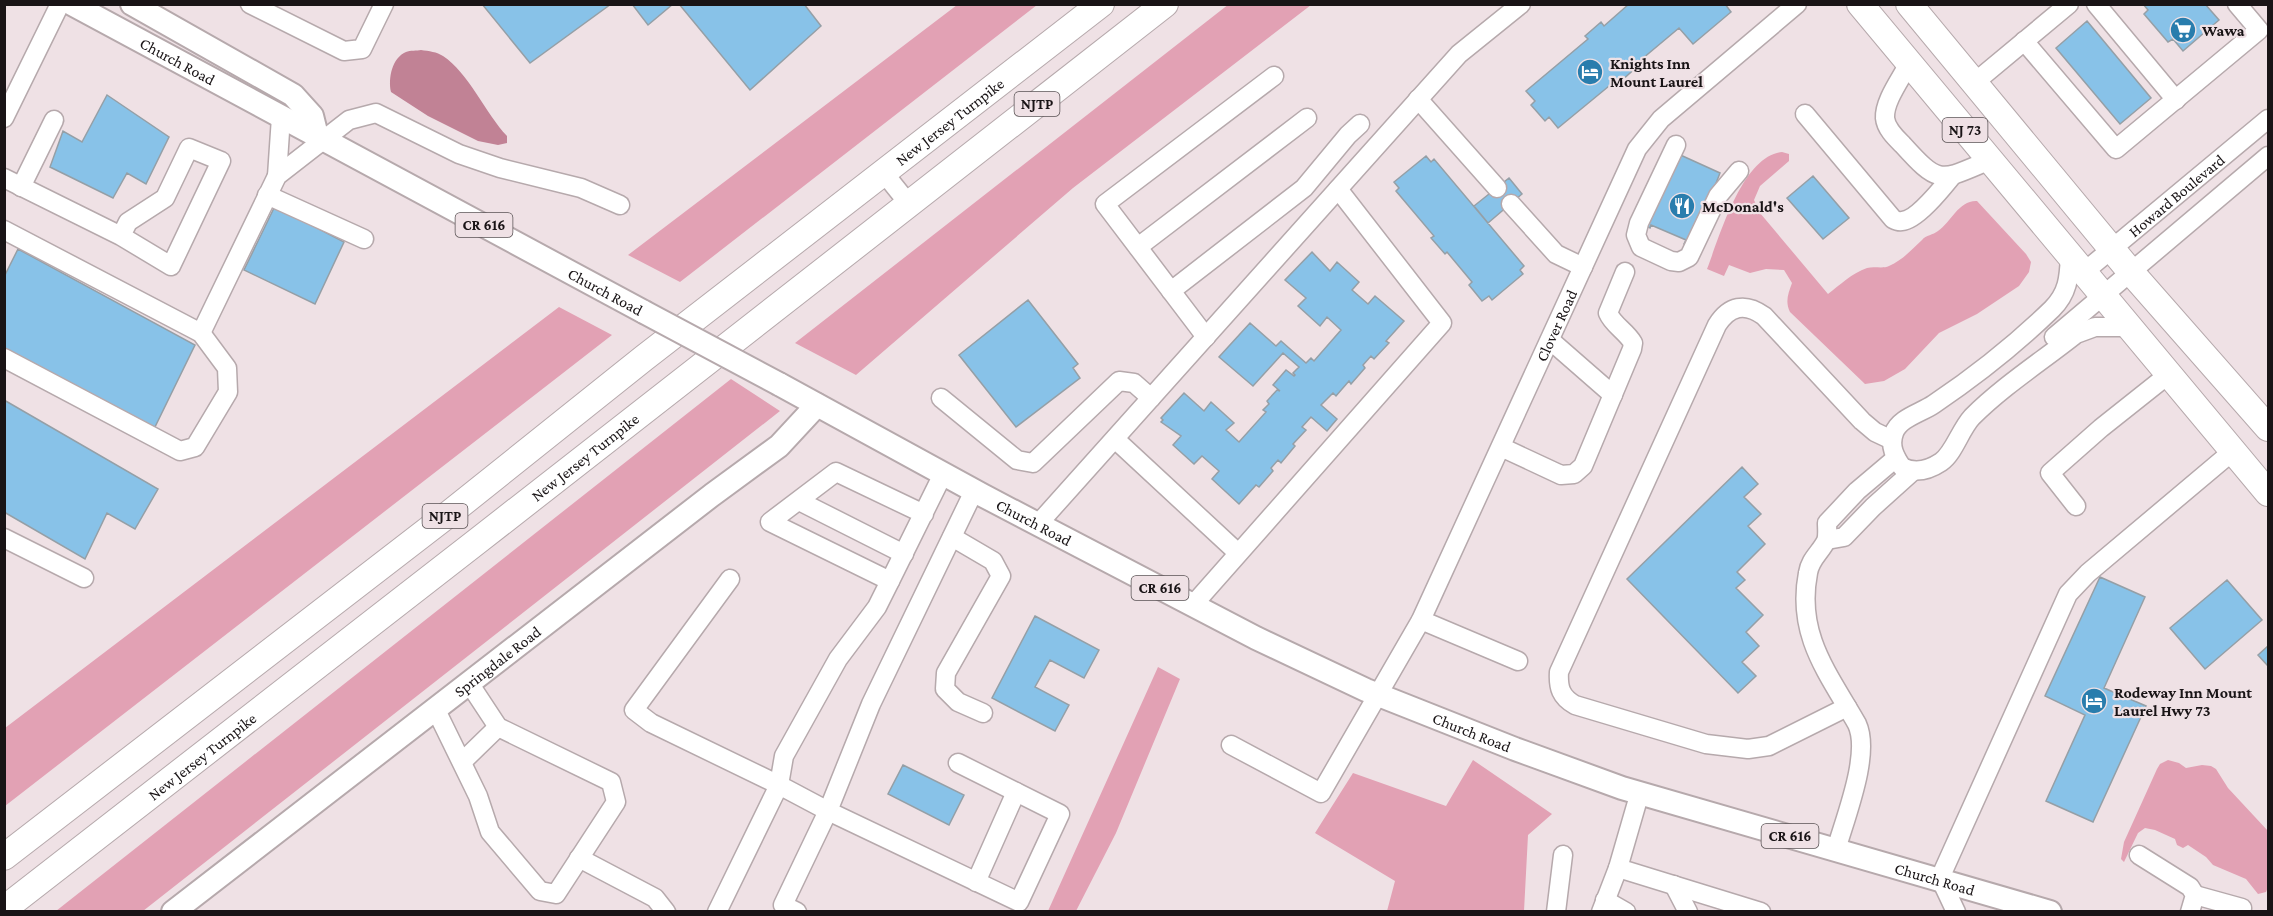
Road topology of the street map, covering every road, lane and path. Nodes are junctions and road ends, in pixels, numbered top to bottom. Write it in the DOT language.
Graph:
graph roads {
  1 [pos="60,4"];
  2 [pos="72,4"];
  3 [pos="132,4"];
  4 [pos="250,4"];
  5 [pos="384,4"];
  6 [pos="1101,4"];
  7 [pos="1165,4"];
  8 [pos="1521,4"];
  9 [pos="1797,4"];
  10 [pos="1860,4"];
  11 [pos="1909,4"];
  12 [pos="2069,4"];
  13 [pos="2096,4"];
  14 [pos="2237,4"];
  15 [pos="2024,41"];
  16 [pos="1909,63"];
  17 [pos="1274,76"];
  18 [pos="1974,83"];
  19 [pos="1418,99"];
  20 [pos="2176,100"];
  21 [pos="1805,114"];
  22 [pos="281,117"];
  23 [pos="4,118"];
  24 [pos="1307,118"];
  25 [pos="2268,119"];
  26 [pos="54,120"];
  27 [pos="1360,124"];
  28 [pos="320,138"];
  29 [pos="1676,145"];
  30 [pos="2268,156"];
  31 [pos="1990,160"];
  32 [pos="1739,171"];
  33 [pos="884,173"];
  34 [pos="277,176"];
  35 [pos="1952,176"];
  36 [pos="4,178"];
  37 [pos="21,187"];
  38 [pos="1497,188"];
  39 [pos="1338,189"];
  40 [pos="267,195"];
  41 [pos="908,203"];
  42 [pos="1511,204"];
  43 [pos="620,205"];
  44 [pos="4,230"];
  45 [pos="121,236"];
  46 [pos="364,239"];
  47 [pos="1138,247"];
  48 [pos="2112,250"];
  49 [pos="2077,264"];
  50 [pos="1583,267"];
  51 [pos="2130,271"];
  52 [pos="1625,272"];
  53 [pos="1171,291"];
  54 [pos="2102,294"];
  55 [pos="2129,327"];
  56 [pos="201,333"];
  57 [pos="1206,337"];
  58 [pos="1550,340"];
  59 [pos="4,358"];
  60 [pos="2169,375"];
  61 [pos="2012,384"];
  62 [pos="1612,395"];
  63 [pos="941,398"];
  64 [pos="1151,398"];
  65 [pos="816,405"];
  66 [pos="2268,428"];
  67 [pos="1115,439"];
  68 [pos="1501,447"];
  69 [pos="1894,449"];
  70 [pos="2233,451"];
  71 [pos="1913,471"];
  72 [pos="944,474"];
  73 [pos="974,491"];
  74 [pos="2268,494"];
  75 [pos="798,501"];
  76 [pos="2076,506"];
  77 [pos="924,514"];
  78 [pos="1039,523"];
  79 [pos="952,537"];
  80 [pos="4,538"];
  81 [pos="1827,540"];
  82 [pos="1239,553"];
  83 [pos="904,554"];
  84 [pos="84,578"];
  85 [pos="730,579"];
  86 [pos="890,582"];
  87 [pos="1193,605"];
  88 [pos="1421,620"];
  89 [pos="1518,661"];
  90 [pos="469,683"];
  91 [pos="1378,695"];
  92 [pos="1847,707"];
  93 [pos="435,708"];
  94 [pos="983,713"];
  95 [pos="498,727"];
  96 [pos="1231,745"];
  97 [pos="462,762"];
  98 [pos="958,763"];
  99 [pos="779,785"];
  100 [pos="1016,792"];
  101 [pos="1640,792"];
  102 [pos="828,811"];
  103 [pos="1836,850"];
  104 [pos="1563,855"];
  105 [pos="2139,855"];
  106 [pos="4,857"];
  107 [pos="579,858"];
  108 [pos="1618,868"];
  109 [pos="1940,878"];
  110 [pos="976,882"];
  111 [pos="1674,885"];
  112 [pos="2192,903"];
  113 [pos="1603,906"];
  114 [pos="2242,908"];
  115 [pos="4,909"];
  116 [pos="787,909"];
  117 [pos="173,912"];
  118 [pos="666,912"];
  119 [pos="717,912"];
  120 [pos="1556,912"];
  121 [pos="1626,912"];
  122 [pos="1688,912"];
  123 [pos="1761,912"];
  124 [pos="1956,912"];
  125 [pos="2050,912"];
  1 -- 23 [label="street"];
  2 -- 22 [label="main road, Church Road / CR 616"];
  3 -- 28 [label="main road"];
  4 -- 5 [label="street"];
  6 -- 33 [label="highway, New Jersey Turnpike / NJTP"];
  7 -- 41 [label="highway, New Jersey Turnpike / NJTP"];
  8 -- 19 [label="street"];
  9 -- 50 [label="street, Clover Road"];
  10 -- 16 [label="highway, NJ 73"];
  11 -- 18 [label="highway, NJ 73"];
  12 -- 15 [label="street"];
  13 -- 20 [label="street"];
  14 -- 20 [label="street"];
  15 -- 18 [label="street"];
  15 -- 20 [label="street"];
  16 -- 31 [label="highway, NJ 73"];
  16 -- 35 [label="street"];
  17 -- 47 [label="street"];
  18 -- 48 [label="highway, NJ 73"];
  19 -- 38 [label="street"];
  19 -- 39 [label="street"];
  21 -- 35 [label="street"];
  22 -- 28 [label="main road, Church Road / CR 616"];
  22 -- 34 [label="street"];
  24 -- 47 [label="street"];
  25 -- 48 [label="street, Howard Boulevard"];
  26 -- 37 [label="street"];
  27 -- 53 [label="street"];
  28 -- 34 [label="street"];
  28 -- 43 [label="street"];
  28 -- 65 [label="main road, Church Road / CR 616, bridge"];
  29 -- 32 [label="street"];
  30 -- 51 [label="street, Howard Boulevard"];
  31 -- 35 [label="street"];
  31 -- 49 [label="highway, NJ 73"];
  33 -- 41 [label="street"];
  33 -- 106 [label="highway, New Jersey Turnpike / NJTP"];
  34 -- 40 [label="street"];
  36 -- 37 [label="street"];
  37 -- 45 [label="street"];
  39 -- 57 [label="street"];
  39 -- 82 [label="street"];
  40 -- 46 [label="street"];
  40 -- 56 [label="street"];
  41 -- 115 [label="highway, New Jersey Turnpike / NJTP"];
  42 -- 50 [label="street"];
  44 -- 56 [label="street"];
  45 -- 45 [label="street"];
  47 -- 53 [label="street"];
  48 -- 49 [label="street, Howard Boulevard"];
  48 -- 51 [label="highway, NJ 73"];
  49 -- 54 [label="highway, NJ 73"];
  49 -- 69 [label="street"];
  50 -- 58 [label="street, Clover Road"];
  51 -- 54 [label="street, Howard Boulevard"];
  51 -- 66 [label="highway, NJ 73"];
  52 -- 62 [label="street"];
  53 -- 57 [label="street"];
  54 -- 55 [label="highway, NJ 73"];
  54 -- 61 [label="street, Howard Boulevard"];
  55 -- 60 [label="highway, NJ 73"];
  55 -- 61 [label="street"];
  56 -- 59 [label="street"];
  57 -- 64 [label="street"];
  58 -- 62 [label="street"];
  58 -- 68 [label="street, Clover Road"];
  60 -- 70 [label="highway, NJ 73"];
  60 -- 76 [label="street"];
  61 -- 71 [label="street"];
  62 -- 68 [label="street"];
  63 -- 64 [label="street"];
  64 -- 67 [label="street"];
  65 -- 72 [label="main road, Church Road / CR 616"];
  65 -- 90 [label="main road, Springdale Road"];
  67 -- 78 [label="street"];
  67 -- 82 [label="street"];
  68 -- 88 [label="street, Clover Road"];
  69 -- 71 [label="street"];
  69 -- 81 [label="street"];
  69 -- 92 [label="street"];
  70 -- 74 [label="highway, NJ 73"];
  70 -- 109 [label="street"];
  71 -- 81 [label="street"];
  72 -- 73 [label="main road, Church Road / CR 616"];
  72 -- 77 [label="street"];
  73 -- 78 [label="main road, Church Road / CR 616"];
  73 -- 79 [label="street"];
  75 -- 77 [label="street"];
  75 -- 83 [label="street"];
  75 -- 86 [label="street"];
  77 -- 83 [label="street"];
  78 -- 87 [label="main road, Church Road / CR 616"];
  79 -- 94 [label="street"];
  79 -- 102 [label="street"];
  80 -- 84 [label="street"];
  81 -- 92 [label="street"];
  82 -- 87 [label="street"];
  83 -- 86 [label="street"];
  85 -- 99 [label="street"];
  86 -- 99 [label="street"];
  87 -- 91 [label="main road, Church Road / CR 616"];
  88 -- 89 [label="street"];
  88 -- 91 [label="street, Clover Road"];
  90 -- 93 [label="main road, Springdale Road"];
  90 -- 95 [label="street"];
  91 -- 96 [label="street, Clover Road"];
  91 -- 101 [label="main road, Church Road / CR 616"];
  92 -- 103 [label="street"];
  93 -- 97 [label="street"];
  93 -- 117 [label="main road, Springdale Road"];
  95 -- 97 [label="street"];
  95 -- 107 [label="street"];
  97 -- 107 [label="street"];
  98 -- 100 [label="street"];
  99 -- 102 [label="street"];
  99 -- 119 [label="street"];
  100 -- 110 [label="street"];
  100 -- 110 [label="street"];
  101 -- 103 [label="main road, Church Road / CR 616"];
  101 -- 108 [label="street"];
  102 -- 110 [label="street"];
  102 -- 116 [label="street"];
  103 -- 109 [label="main road, Church Road / CR 616"];
  104 -- 120 [label="street"];
  105 -- 112 [label="street"];
  107 -- 118 [label="street"];
  108 -- 111 [label="street"];
  108 -- 113 [label="street"];
  109 -- 124 [label="street"];
  109 -- 125 [label="main road, Church Road / CR 616"];
  111 -- 122 [label="street"];
  111 -- 123 [label="street"];
  112 -- 114 [label="street"];
  113 -- 121 [label="street"];
}
